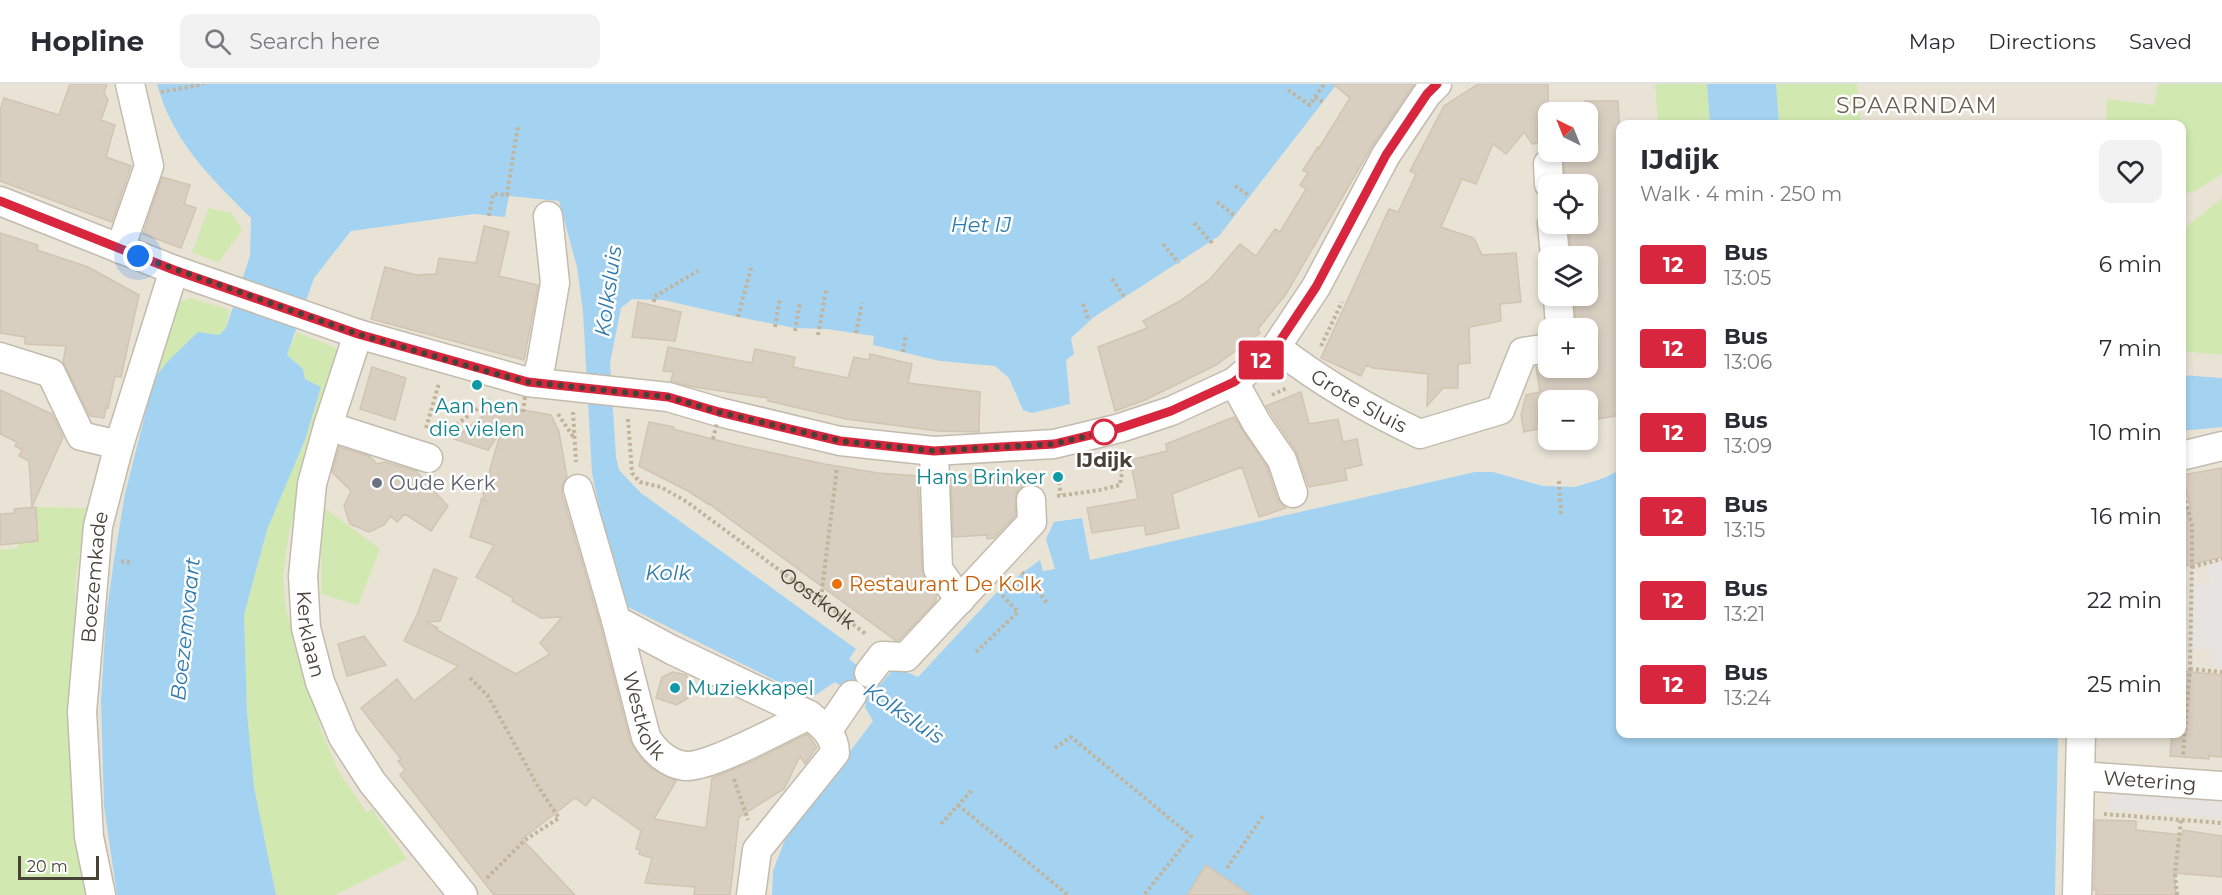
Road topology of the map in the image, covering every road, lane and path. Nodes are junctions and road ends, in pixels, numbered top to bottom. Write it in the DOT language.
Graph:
graph roads {
  1 [pos="204,84"];
  2 [pos="1324,84"];
  3 [pos="1437,84"];
  4 [pos="141,89"];
  5 [pos="1288,90"];
  6 [pos="1316,97"];
  7 [pos="1323,102"];
  8 [pos="518,125"];
  9 [pos="1235,186"];
  10 [pos="1250,196"];
  11 [pos="0,201"];
  12 [pos="1217,202"];
  13 [pos="489,216"];
  14 [pos="548,216"];
  15 [pos="1234,216"];
  16 [pos="1194,224"];
  17 [pos="1162,244"];
  18 [pos="1214,244"];
  19 [pos="120,249"];
  20 [pos="1179,263"];
  21 [pos="751,268"];
  22 [pos="174,270"];
  23 [pos="698,271"];
  24 [pos="1112,279"];
  25 [pos="826,290"];
  26 [pos="780,298"];
  27 [pos="1125,298"];
  28 [pos="654,302"];
  29 [pos="800,302"];
  30 [pos="862,303"];
  31 [pos="1083,304"];
  32 [pos="738,317"];
  33 [pos="1089,321"];
  34 [pos="775,327"];
  35 [pos="795,331"];
  36 [pos="856,333"];
  37 [pos="906,333"];
  38 [pos="358,334"];
  39 [pos="818,335"];
  40 [pos="1276,347"];
  41 [pos="1538,350"];
  42 [pos="903,352"];
  43 [pos="0,357"];
  44 [pos="1234,382"];
  45 [pos="438,385"];
  46 [pos="530,390"];
  47 [pos="490,399"];
  48 [pos="625,404"];
  49 [pos="523,412"];
  50 [pos="573,423"];
  51 [pos="717,423"];
  52 [pos="328,426"];
  53 [pos="574,438"];
  54 [pos="713,439"];
  55 [pos="840,441"];
  56 [pos="119,445"];
  57 [pos="2222,446"];
  58 [pos="934,451"];
  59 [pos="2186,455"];
  60 [pos="423,456"];
  61 [pos="1119,458"];
  62 [pos="1559,482"];
  63 [pos="578,489"];
  64 [pos="1293,494"];
  65 [pos="1061,495"];
  66 [pos="1031,500"];
  67 [pos="2186,502"];
  68 [pos="1561,516"];
  69 [pos="2222,559"];
  70 [pos="2192,567"];
  71 [pos="1023,572"];
  72 [pos="998,591"];
  73 [pos="821,598"];
  74 [pos="960,600"];
  75 [pos="1048,604"];
  76 [pos="616,620"];
  77 [pos="976,652"];
  78 [pos="876,664"];
  79 [pos="2190,669"];
  80 [pos="2222,672"];
  81 [pos="470,678"];
  82 [pos="852,695"];
  83 [pos="2186,720"];
  84 [pos="818,722"];
  85 [pos="2081,738"];
  86 [pos="2185,738"];
  87 [pos="1055,748"];
  88 [pos="726,754"];
  89 [pos="2080,776"];
  90 [pos="2181,783"];
  91 [pos="2222,786"];
  92 [pos="973,789"];
  93 [pos="958,805"];
  94 [pos="2080,812"];
  95 [pos="1263,816"];
  96 [pos="2181,820"];
  97 [pos="2222,823"];
  98 [pos="941,824"];
  99 [pos="757,850"];
  100 [pos="1227,868"];
  101 [pos="470,891"];
  102 [pos="101,895"];
  103 [pos="751,895"];
  104 [pos="1068,895"];
  105 [pos="1144,895"];
  106 [pos="2077,895"];
  107 [pos="2177,895"];
  1 -- 4 [label="path"];
  2 -- 6 [label="path"];
  3 -- 40 [label="street"];
  4 -- 19 [label="street"];
  5 -- 6 [label="path"];
  6 -- 7 [label="path"];
  8 -- 13 [label="path"];
  9 -- 10 [label="path"];
  11 -- 19 [label="street"];
  12 -- 15 [label="path"];
  14 -- 46 [label="street"];
  16 -- 18 [label="path"];
  17 -- 20 [label="path"];
  19 -- 22 [label="street"];
  21 -- 32 [label="path"];
  22 -- 38 [label="street"];
  22 -- 56 [label="street, Boezemkade"];
  23 -- 28 [label="path"];
  24 -- 27 [label="path"];
  25 -- 39 [label="path"];
  26 -- 34 [label="path"];
  29 -- 35 [label="path"];
  30 -- 36 [label="path"];
  31 -- 33 [label="path"];
  37 -- 42 [label="path"];
  38 -- 46 [label="street"];
  38 -- 52 [label="street, Kerklaan"];
  40 -- 41 [label="street, Grote Sluis"];
  40 -- 44 [label="street"];
  43 -- 56 [label="street"];
  44 -- 58 [label="street"];
  44 -- 64 [label="street"];
  45 -- 60 [label="path"];
  46 -- 48 [label="street"];
  46 -- 49 [label="path, bridge"];
  47 -- 60 [label="path"];
  48 -- 55 [label="street"];
  48 -- 73 [label="path, Oostkolk"];
  50 -- 53 [label="path"];
  51 -- 54 [label="path, bridge"];
  52 -- 60 [label="street"];
  52 -- 101 [label="street, Kerklaan"];
  55 -- 58 [label="street"];
  55 -- 73 [label="path"];
  56 -- 102 [label="street, Boezemkade"];
  57 -- 59 [label="street"];
  58 -- 74 [label="street"];
  61 -- 65 [label="path"];
  62 -- 68 [label="path"];
  63 -- 76 [label="street, Westkolk"];
  66 -- 74 [label="street"];
  67 -- 70 [label="path"];
  69 -- 70 [label="path"];
  70 -- 79 [label="path"];
  71 -- 75 [label="path"];
  72 -- 77 [label="path"];
  73 -- 78 [label="path, Oostkolk"];
  74 -- 78 [label="street"];
  76 -- 84 [label="street, Westkolk"];
  76 -- 88 [label="street, Westkolk"];
  79 -- 80 [label="path"];
  79 -- 83 [label="path"];
  81 -- 101 [label="path"];
  82 -- 84 [label="street"];
  84 -- 88 [label="street, Westkolk"];
  84 -- 99 [label="street"];
  85 -- 89 [label="street"];
  86 -- 90 [label="path"];
  87 -- 105 [label="path"];
  88 -- 99 [label="path"];
  89 -- 90 [label="street, Wetering"];
  89 -- 94 [label="street"];
  90 -- 91 [label="street, Wetering"];
  92 -- 93 [label="path"];
  93 -- 98 [label="path"];
  93 -- 104 [label="path"];
  94 -- 96 [label="path"];
  94 -- 106 [label="street"];
  95 -- 100 [label="path"];
  96 -- 97 [label="path"];
  96 -- 107 [label="path"];
  99 -- 103 [label="street"];
}
